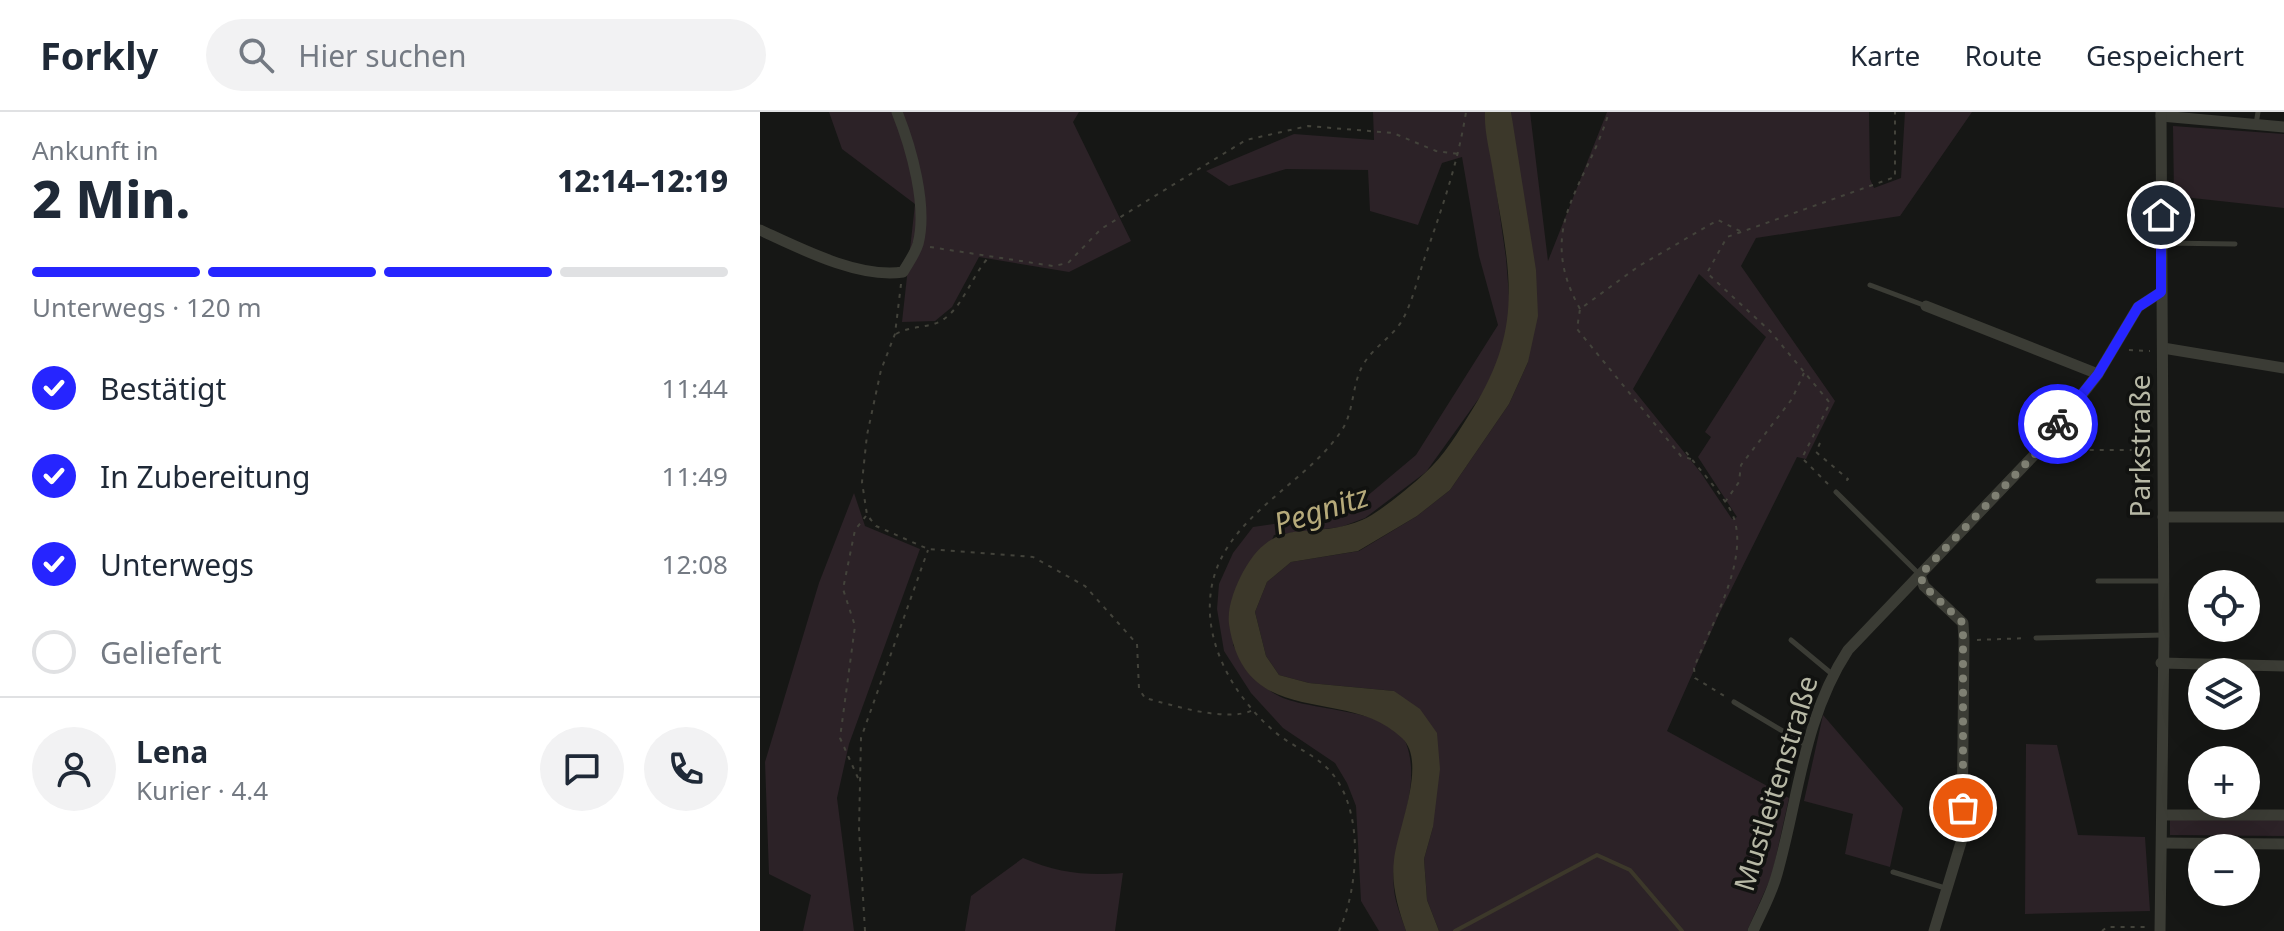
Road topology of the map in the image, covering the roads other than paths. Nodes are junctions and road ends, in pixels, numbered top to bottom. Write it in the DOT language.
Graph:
graph roads {
  1 [pos="897,112"];
  2 [pos="2161,114"];
  3 [pos="2257,118"];
  4 [pos="2284,127"];
  5 [pos="760,230"];
  6 [pos="2161,243"];
  7 [pos="2235,244"];
  8 [pos="1870,285"];
  9 [pos="2161,292"];
  10 [pos="1926,306"];
  11 [pos="2163,350"];
  12 [pos="2284,368"];
  13 [pos="2098,374"];
  14 [pos="1836,492"];
  15 [pos="2163,517"];
  16 [pos="2284,517"];
  17 [pos="1920,575"];
  18 [pos="2098,581"];
  19 [pos="2163,581"];
  20 [pos="2164,635"];
  21 [pos="2036,638"];
  22 [pos="1791,640"];
  23 [pos="2161,663"];
  24 [pos="2284,666"];
  25 [pos="1832,674"];
  26 [pos="1734,702"];
  27 [pos="1806,745"];
  28 [pos="2162,815"];
  29 [pos="2284,815"];
  30 [pos="2162,843"];
  31 [pos="2284,844"];
  32 [pos="1893,872"];
  33 [pos="1945,889"];
  34 [pos="2160,929"];
  35 [pos="1753,931"];
  36 [pos="1934,931"];
  1 -- 5 [label="street"];
  2 -- 3 [label="street"];
  2 -- 6 [label="street, Parkstraße"];
  3 -- 4 [label="street"];
  6 -- 7 [label="lane"];
  6 -- 9 [label="street, Parkstraße"];
  8 -- 10 [label="lane"];
  9 -- 11 [label="street, Parkstraße"];
  9 -- 13 [label="street, Mustleitenstraße"];
  10 -- 13 [label="street"];
  11 -- 12 [label="street"];
  11 -- 15 [label="street, Parkstraße"];
  13 -- 17 [label="street, Mustleitenstraße"];
  14 -- 17 [label="lane"];
  15 -- 16 [label="street"];
  15 -- 19 [label="street, Parkstraße"];
  17 -- 25 [label="street, Mustleitenstraße"];
  17 -- 33 [label="street"];
  18 -- 19 [label="lane"];
  19 -- 20 [label="street, Parkstraße"];
  20 -- 21 [label="lane"];
  20 -- 23 [label="street, Parkstraße"];
  22 -- 25 [label="lane"];
  23 -- 24 [label="street"];
  23 -- 28 [label="street, Parkstraße"];
  25 -- 27 [label="street, Mustleitenstraße"];
  26 -- 27 [label="lane"];
  27 -- 35 [label="street, Mustleitenstraße"];
  28 -- 29 [label="street"];
  28 -- 30 [label="street, Parkstraße"];
  30 -- 31 [label="street"];
  30 -- 34 [label="street, Parkstraße"];
  32 -- 33 [label="lane"];
  33 -- 36 [label="street"];
}
